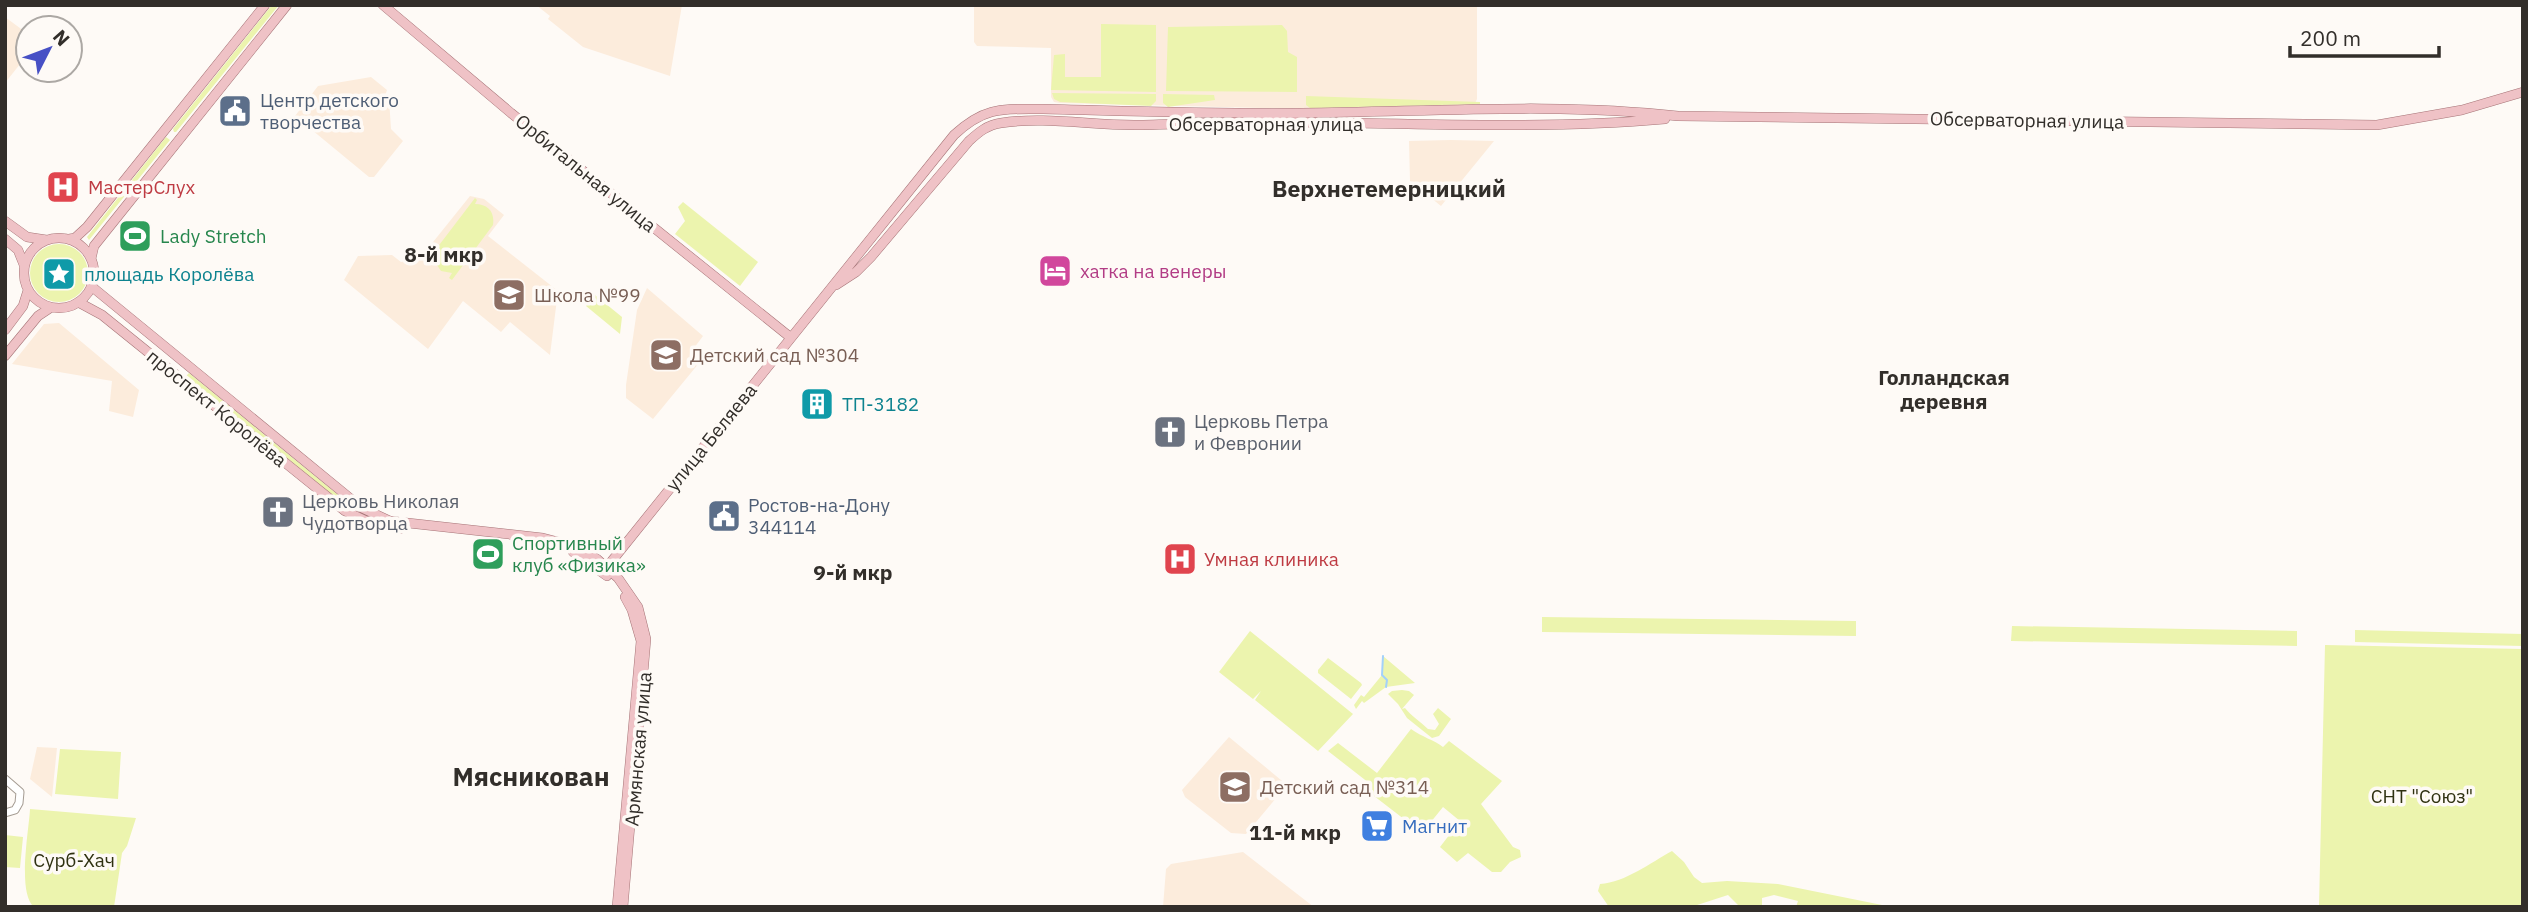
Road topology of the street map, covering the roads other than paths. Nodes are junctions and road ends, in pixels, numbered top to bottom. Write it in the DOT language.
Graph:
graph roads {
  1 [pos="265,5"];
  2 [pos="287,5"];
  3 [pos="383,5"];
  4 [pos="2523,92"];
  5 [pos="1115,110"];
  6 [pos="1426,110"];
  7 [pos="1569,110"];
  8 [pos="1678,116"];
  9 [pos="1105,124"];
  10 [pos="1569,125"];
  11 [pos="1427,126"];
  12 [pos="165,130"];
  13 [pos="178,140"];
  14 [pos="898,204"];
  15 [pos="904,220"];
  16 [pos="5,221"];
  17 [pos="5,239"];
  18 [pos="69,239"];
  19 [pos="48,240"];
  20 [pos="91,259"];
  21 [pos="24,265"];
  22 [pos="91,286"];
  23 [pos="28,290"];
  24 [pos="828,290"];
  25 [pos="78,302"];
  26 [pos="51,307"];
  27 [pos="5,330"];
  28 [pos="790,337"];
  29 [pos="5,356"];
  30 [pos="192,369"];
  31 [pos="183,380"];
  32 [pos="352,501"];
  33 [pos="345,511"];
  34 [pos="605,569"];
  35 [pos="628,596"];
  36 [pos="5,779"];
  37 [pos="5,813"];
  38 [pos="617,907"];
  39 [pos="623,907"];
  1 -- 12 [label="main road"];
  2 -- 13 [label="main road"];
  3 -- 28 [label="main road, Орбитальная улица"];
  4 -- 8 [label="main road, Обсерваторная улица"];
  5 -- 6 [label="main road, Обсерваторная улица"];
  5 -- 9 [label="main road"];
  5 -- 14 [label="main road, Обсерваторная улица"];
  6 -- 7 [label="main road, Обсерваторная улица"];
  6 -- 11 [label="main road"];
  7 -- 8 [label="main road, Обсерваторная улица"];
  7 -- 10 [label="main road"];
  8 -- 10 [label="main road, Обсерваторная улица"];
  9 -- 11 [label="main road, Обсерваторная улица"];
  9 -- 15 [label="main road, Обсерваторная улица"];
  10 -- 11 [label="main road, Обсерваторная улица"];
  12 -- 13 [label="main road"];
  12 -- 18 [label="main road"];
  13 -- 20 [label="main road"];
  14 -- 15 [label="main road"];
  14 -- 24 [label="main road, Обсерваторная улица"];
  15 -- 24 [label="main road, Обсерваторная улица"];
  16 -- 19 [label="main road"];
  17 -- 21 [label="main road"];
  18 -- 19 [label="main road"];
  18 -- 20 [label="main road"];
  19 -- 21 [label="main road"];
  20 -- 22 [label="main road"];
  21 -- 23 [label="main road"];
  22 -- 25 [label="main road"];
  22 -- 30 [label="main road, проспект Королёва"];
  23 -- 26 [label="main road"];
  23 -- 27 [label="main road"];
  24 -- 28 [label="main road, Обсерваторная улица"];
  25 -- 26 [label="main road"];
  25 -- 31 [label="main road, проспект Королёва"];
  26 -- 29 [label="main road"];
  28 -- 34 [label="main road, улица Беляева"];
  30 -- 31 [label="main road"];
  30 -- 32 [label="main road, проспект Королёва"];
  31 -- 33 [label="main road, проспект Королёва"];
  32 -- 33 [label="main road"];
  32 -- 34 [label="main road, проспект Королёва"];
  33 -- 34 [label="main road, проспект Королёва"];
  34 -- 35 [label="main road, проспект Королёва"];
  35 -- 38 [label="main road, Армянская улица"];
  35 -- 39 [label="main road, Армянская улица"];
  36 -- 37 [label="street"];
}
